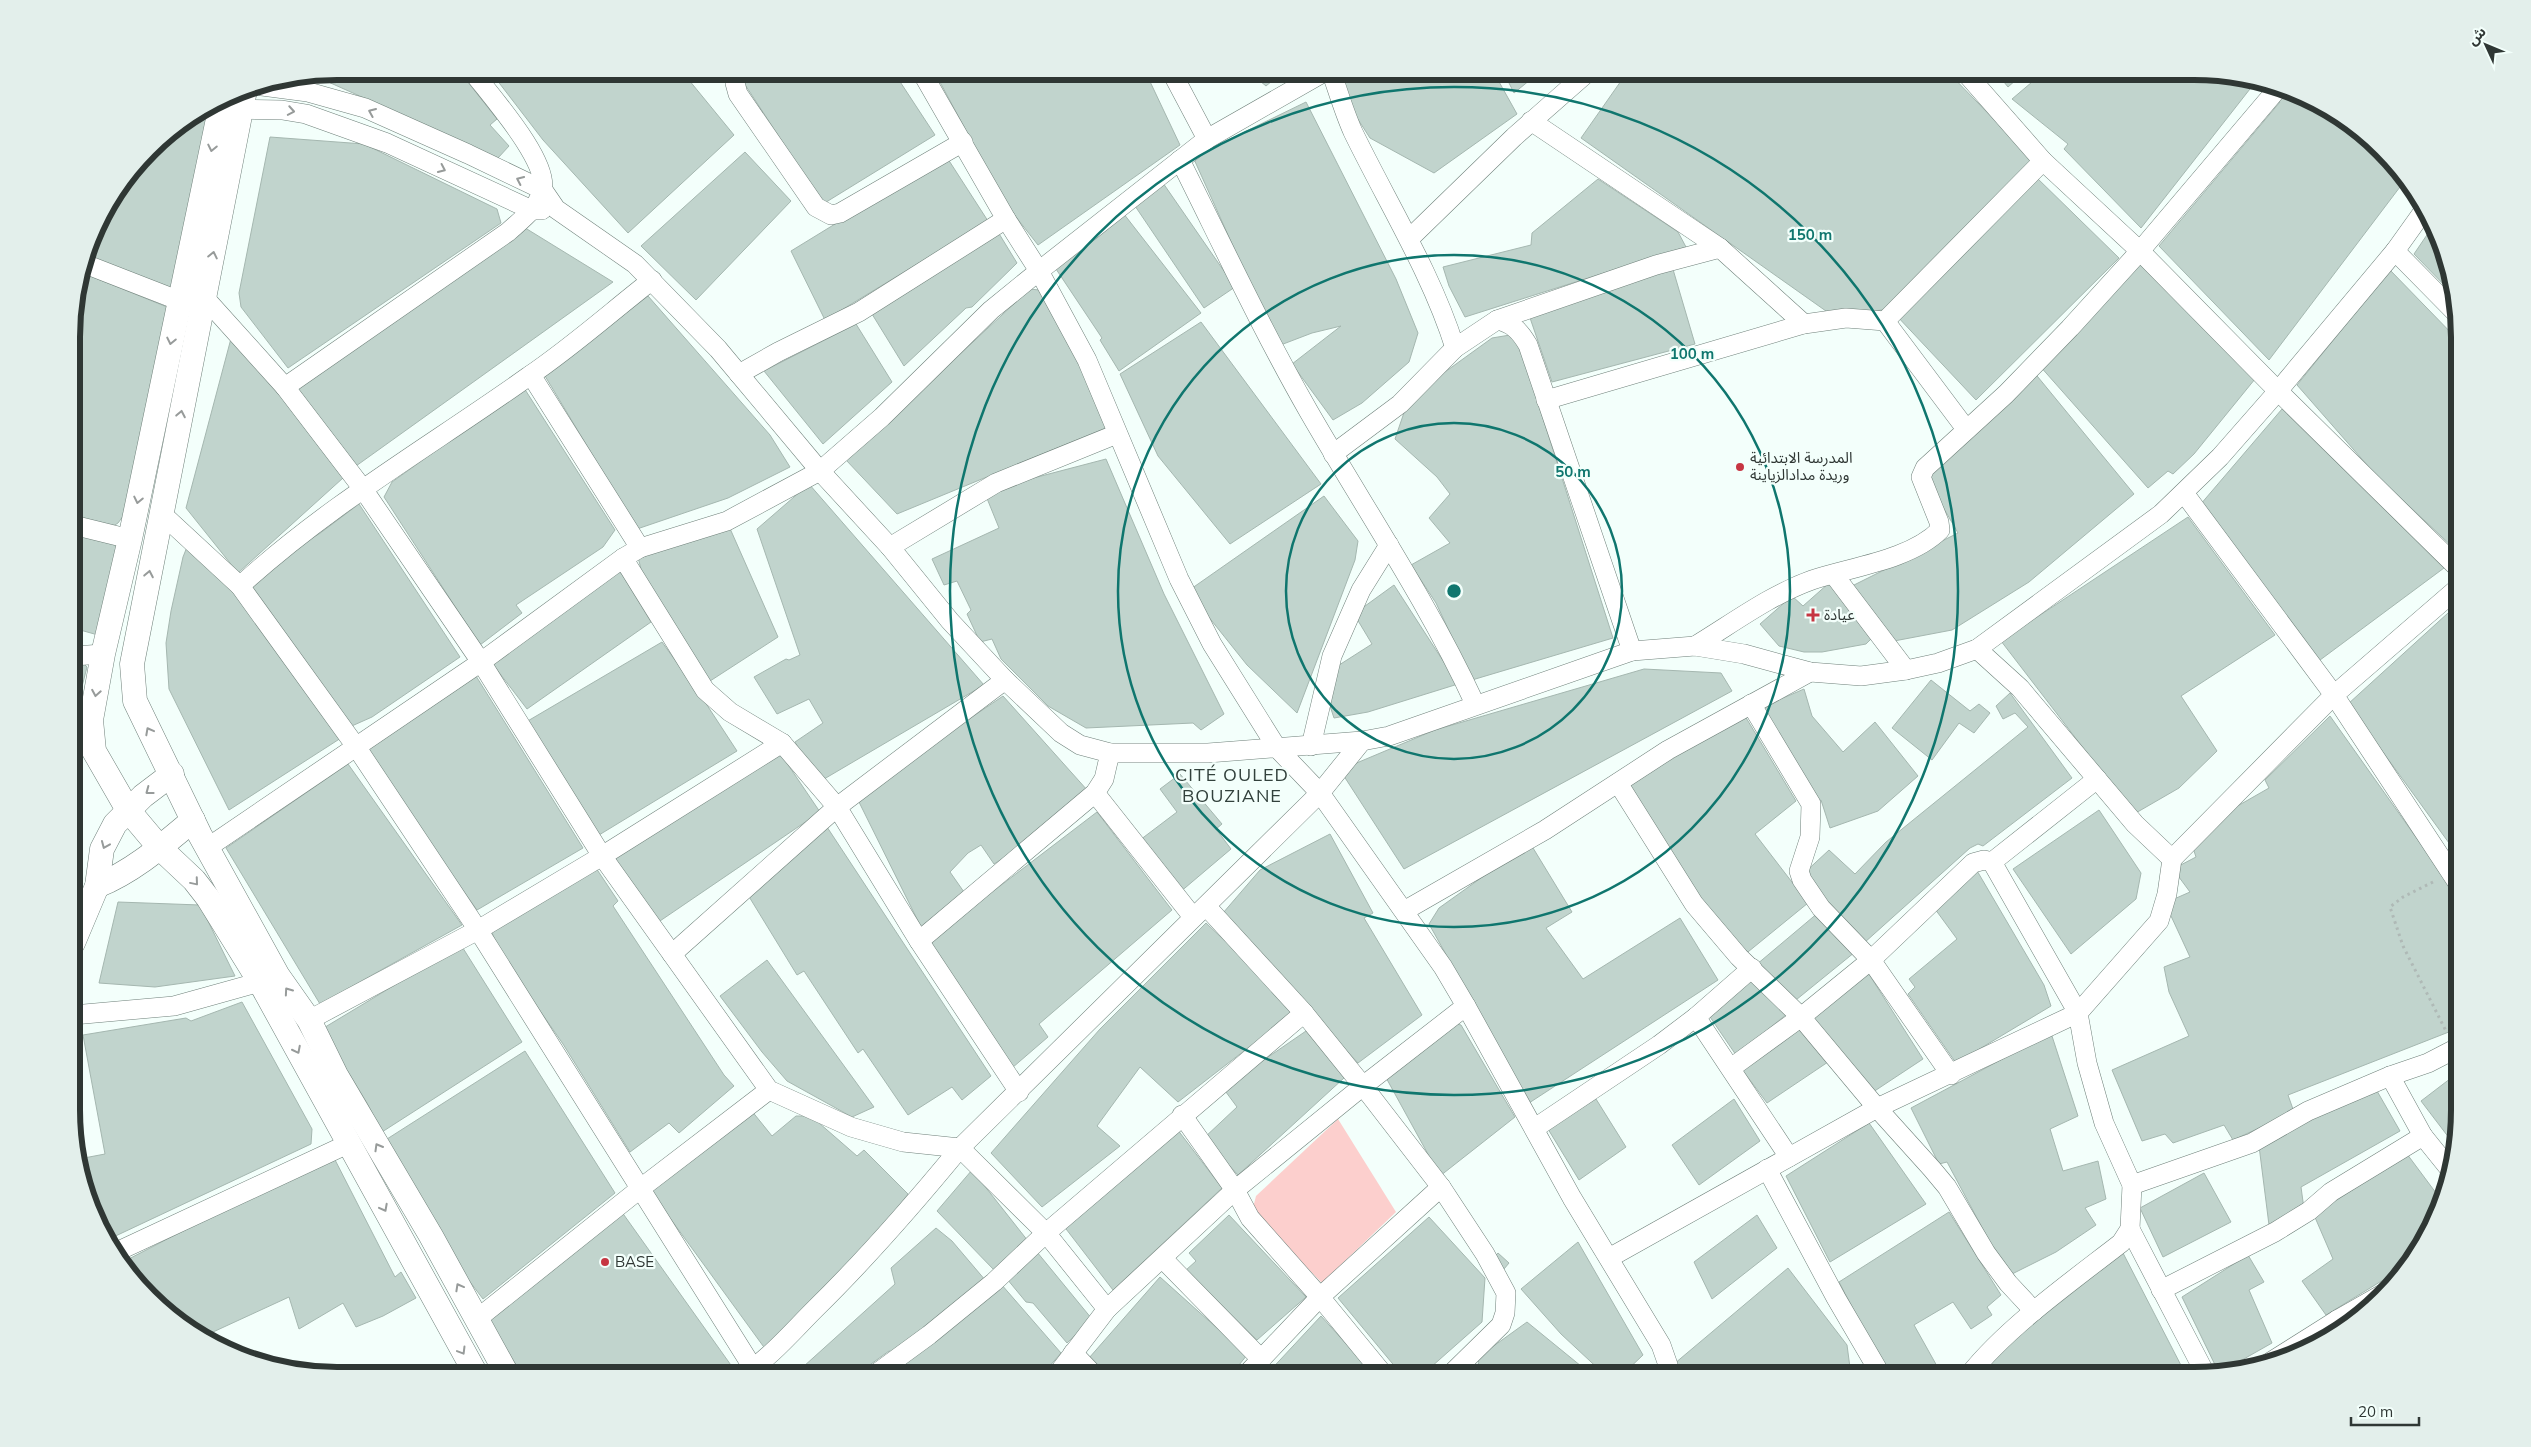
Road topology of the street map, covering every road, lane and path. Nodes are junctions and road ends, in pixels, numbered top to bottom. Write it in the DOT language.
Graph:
graph roads {
  1 [pos="479,80"];
  2 [pos="735,80"];
  3 [pos="926,80"];
  4 [pos="1176,80"];
  5 [pos="1310,80"];
  6 [pos="1334,80"];
  7 [pos="1579,80"];
  8 [pos="1972,80"];
  9 [pos="276,88"];
  10 [pos="2274,93"];
  11 [pos="232,103"];
  12 [pos="227,105"];
  13 [pos="228,105"];
  14 [pos="1531,121"];
  15 [pos="1207,139"];
  16 [pos="963,142"];
  17 [pos="1180,160"];
  18 [pos="2043,161"];
  19 [pos="543,190"];
  20 [pos="532,210"];
  21 [pos="556,210"];
  22 [pos="2420,216"];
  23 [pos="1006,219"];
  24 [pos="1408,240"];
  25 [pos="1720,248"];
  26 [pos="2140,251"];
  27 [pos="2395,251"];
  28 [pos="91,266"];
  29 [pos="1038,271"];
  30 [pos="652,280"];
  31 [pos="204,297"];
  32 [pos="180,301"];
  33 [pos="2449,307"];
  34 [pos="1496,320"];
  35 [pos="1885,321"];
  36 [pos="1804,324"];
  37 [pos="1454,348"];
  38 [pos="739,374"];
  39 [pos="531,375"];
  40 [pos="285,387"];
  41 [pos="2278,390"];
  42 [pos="1546,400"];
  43 [pos="1966,429"];
  44 [pos="1117,434"];
  45 [pos="1333,454"];
  46 [pos="820,471"];
  47 [pos="363,489"];
  48 [pos="2184,492"];
  49 [pos="161,513"];
  50 [pos="80,526"];
  51 [pos="130,539"];
  52 [pos="1389,545"];
  53 [pos="890,547"];
  54 [pos="640,548"];
  55 [pos="623,558"];
  56 [pos="2451,561"];
  57 [pos="1834,575"];
  58 [pos="240,586"];
  59 [pos="2451,594"];
  60 [pos="1695,646"];
  61 [pos="1977,649"];
  62 [pos="1632,651"];
  63 [pos="103,654"];
  64 [pos="80,656"];
  65 [pos="481,662"];
  66 [pos="1906,670"];
  67 [pos="1810,672"];
  68 [pos="1005,680"];
  69 [pos="2334,694"];
  70 [pos="1475,704"];
  71 [pos="1751,704"];
  72 [pos="1362,741"];
  73 [pos="782,743"];
  74 [pos="1311,746"];
  75 [pos="356,748"];
  76 [pos="1277,748"];
  77 [pos="1110,754"];
  78 [pos="172,774"];
  79 [pos="2097,779"];
  80 [pos="1618,783"];
  81 [pos="1095,793"];
  82 [pos="1320,794"];
  83 [pos="837,807"];
  84 [pos="128,810"];
  85 [pos="194,820"];
  86 [pos="160,848"];
  87 [pos="207,848"];
  88 [pos="602,856"];
  89 [pos="2172,859"];
  90 [pos="1992,862"];
  91 [pos="2451,867"];
  92 [pos="2451,878"];
  93 [pos="97,886"];
  94 [pos="1200,911"];
  95 [pos="1404,911"];
  96 [pos="80,928"];
  97 [pos="478,930"];
  98 [pos="919,942"];
  99 [pos="672,954"];
  100 [pos="1871,960"];
  101 [pos="1752,968"];
  102 [pos="260,982"];
  103 [pos="1466,1006"];
  104 [pos="1304,1013"];
  105 [pos="2078,1013"];
  106 [pos="80,1014"];
  107 [pos="1696,1017"];
  108 [pos="1801,1017"];
  109 [pos="309,1020"];
  110 [pos="2451,1037"];
  111 [pos="2451,1051"];
  112 [pos="1731,1068"];
  113 [pos="1951,1075"];
  114 [pos="2390,1076"];
  115 [pos="1363,1086"];
  116 [pos="769,1090"];
  117 [pos="1018,1092"];
  118 [pos="1877,1108"];
  119 [pos="1182,1116"];
  120 [pos="1535,1128"];
  121 [pos="2423,1136"];
  122 [pos="350,1143"];
  123 [pos="960,1148"];
  124 [pos="1789,1157"];
  125 [pos="2445,1163"];
  126 [pos="1767,1169"];
  127 [pos="2132,1185"];
  128 [pos="1441,1187"];
  129 [pos="641,1188"];
  130 [pos="1235,1190"];
  131 [pos="2130,1230"];
  132 [pos="1046,1233"];
  133 [pos="121,1250"];
  134 [pos="1162,1258"];
  135 [pos="1609,1258"];
  136 [pos="2161,1290"];
  137 [pos="1320,1297"];
  138 [pos="1107,1309"];
  139 [pos="2034,1312"];
  140 [pos="477,1319"];
  141 [pos="1073,1353"];
  142 [pos="1261,1359"];
  143 [pos="472,1367"];
  144 [pos="503,1367"];
  145 [pos="747,1367"];
  146 [pos="757,1367"];
  147 [pos="885,1367"];
  148 [pos="1063,1367"];
  149 [pos="1086,1367"];
  150 [pos="1254,1367"];
  151 [pos="1377,1367"];
  152 [pos="1458,1367"];
  153 [pos="1665,1367"];
  154 [pos="1876,1367"];
  155 [pos="1976,1367"];
  156 [pos="2202,1367"];
  1 -- 19 [label="street"];
  2 -- 16 [label="street"];
  3 -- 16 [label="street"];
  4 -- 15 [label="street"];
  5 -- 15 [label="street"];
  6 -- 24 [label="street"];
  7 -- 14 [label="street"];
  8 -- 18 [label="street"];
  19 -- 9 [label="street, one-way"];
  10 -- 26 [label="street"];
  11 -- 20 [label="street, one-way"];
  12 -- 32 [label="street, one-way"];
  31 -- 13 [label="street, one-way"];
  14 -- 24 [label="street"];
  14 -- 25 [label="street"];
  15 -- 17 [label="street"];
  16 -- 23 [label="street"];
  17 -- 29 [label="street"];
  17 -- 45 [label="street"];
  18 -- 26 [label="street"];
  18 -- 35 [label="street"];
  19 -- 20 [label="street"];
  19 -- 21 [label="street"];
  20 -- 21 [label="street"];
  20 -- 40 [label="street"];
  21 -- 30 [label="street"];
  22 -- 27 [label="street"];
  23 -- 29 [label="street"];
  23 -- 38 [label="street"];
  24 -- 37 [label="street"];
  25 -- 34 [label="street"];
  25 -- 36 [label="street"];
  26 -- 41 [label="street"];
  26 -- 43 [label="street"];
  27 -- 33 [label="street"];
  27 -- 41 [label="street"];
  28 -- 32 [label="street"];
  29 -- 44 [label="street"];
  29 -- 46 [label="street"];
  30 -- 38 [label="street"];
  30 -- 39 [label="street"];
  31 -- 40 [label="street"];
  49 -- 31 [label="street, one-way"];
  32 -- 51 [label="street, one-way"];
  34 -- 37 [label="street"];
  34 -- 42 [label="street"];
  35 -- 36 [label="street"];
  35 -- 43 [label="street"];
  36 -- 42 [label="street"];
  37 -- 45 [label="street"];
  38 -- 46 [label="street"];
  39 -- 47 [label="street"];
  39 -- 54 [label="street"];
  40 -- 47 [label="street"];
  41 -- 48 [label="street"];
  41 -- 56 [label="street"];
  42 -- 62 [label="street"];
  43 -- 57 [label="street"];
  44 -- 53 [label="street"];
  44 -- 76 [label="street"];
  45 -- 52 [label="street"];
  46 -- 53 [label="street"];
  46 -- 54 [label="street"];
  47 -- 58 [label="street"];
  47 -- 65 [label="street"];
  48 -- 61 [label="street"];
  48 -- 69 [label="street"];
  49 -- 58 [label="street"];
  78 -- 49 [label="street, one-way"];
  50 -- 51 [label="street"];
  51 -- 63 [label="street"];
  52 -- 70 [label="street"];
  52 -- 74 [label="street"];
  53 -- 68 [label="street"];
  54 -- 55 [label="street"];
  55 -- 65 [label="street"];
  55 -- 73 [label="street"];
  57 -- 60 [label="street"];
  57 -- 66 [label="street"];
  58 -- 75 [label="street"];
  59 -- 69 [label="street"];
  60 -- 62 [label="street"];
  60 -- 67 [label="street"];
  61 -- 66 [label="street"];
  61 -- 79 [label="street"];
  62 -- 70 [label="street"];
  63 -- 64 [label="street"];
  63 -- 84 [label="street, one-way"];
  65 -- 75 [label="street"];
  65 -- 88 [label="street"];
  66 -- 67 [label="street"];
  67 -- 71 [label="street"];
  68 -- 77 [label="street"];
  68 -- 83 [label="street"];
  69 -- 89 [label="street"];
  69 -- 91 [label="street"];
  70 -- 72 [label="street"];
  71 -- 80 [label="street"];
  71 -- 100 [label="street"];
  72 -- 74 [label="street"];
  72 -- 82 [label="street"];
  73 -- 83 [label="street"];
  73 -- 88 [label="street"];
  74 -- 76 [label="street"];
  75 -- 87 [label="street"];
  75 -- 97 [label="street"];
  76 -- 77 [label="street"];
  76 -- 82 [label="street"];
  77 -- 81 [label="street"];
  78 -- 84 [label="street, one-way"];
  78 -- 85 [label="street"];
  79 -- 89 [label="street"];
  79 -- 90 [label="street"];
  80 -- 95 [label="street"];
  80 -- 101 [label="street"];
  81 -- 94 [label="street"];
  81 -- 98 [label="street"];
  82 -- 94 [label="street"];
  82 -- 95 [label="street"];
  83 -- 98 [label="street"];
  83 -- 99 [label="street"];
  84 -- 86 [label="street"];
  84 -- 93 [label="street, one-way"];
  85 -- 86 [label="street"];
  85 -- 87 [label="street"];
  86 -- 93 [label="street"];
  86 -- 102 [label="street, one-way"];
  109 -- 87 [label="street, one-way"];
  88 -- 97 [label="street"];
  88 -- 99 [label="street"];
  89 -- 105 [label="street"];
  90 -- 100 [label="street"];
  90 -- 105 [label="street"];
  92 -- 110 [label="path"];
  93 -- 96 [label="street"];
  94 -- 104 [label="street"];
  94 -- 117 [label="street"];
  95 -- 103 [label="street"];
  97 -- 109 [label="street"];
  97 -- 129 [label="street"];
  98 -- 117 [label="street"];
  99 -- 116 [label="street"];
  100 -- 108 [label="street"];
  100 -- 113 [label="street"];
  101 -- 107 [label="street"];
  101 -- 108 [label="street"];
  102 -- 106 [label="street"];
  102 -- 122 [label="street, one-way"];
  103 -- 115 [label="street"];
  103 -- 120 [label="street"];
  104 -- 115 [label="street"];
  104 -- 119 [label="street"];
  105 -- 113 [label="street"];
  105 -- 127 [label="street"];
  107 -- 112 [label="street"];
  107 -- 120 [label="street"];
  108 -- 112 [label="street"];
  108 -- 118 [label="street"];
  140 -- 109 [label="street, one-way"];
  111 -- 114 [label="street"];
  112 -- 124 [label="street"];
  113 -- 118 [label="street"];
  114 -- 121 [label="street"];
  114 -- 127 [label="street"];
  115 -- 128 [label="street"];
  115 -- 130 [label="street"];
  116 -- 123 [label="street"];
  116 -- 129 [label="street"];
  117 -- 123 [label="street"];
  118 -- 124 [label="street"];
  118 -- 139 [label="street"];
  119 -- 130 [label="street"];
  119 -- 132 [label="street"];
  120 -- 135 [label="street"];
  121 -- 125 [label="street"];
  121 -- 136 [label="street"];
  122 -- 133 [label="street"];
  122 -- 143 [label="street, one-way"];
  123 -- 132 [label="street"];
  123 -- 146 [label="street"];
  124 -- 126 [label="street"];
  126 -- 135 [label="street"];
  126 -- 154 [label="street"];
  127 -- 131 [label="street"];
  128 -- 137 [label="street"];
  128 -- 152 [label="street"];
  129 -- 140 [label="street"];
  129 -- 145 [label="street"];
  130 -- 134 [label="street"];
  130 -- 137 [label="street"];
  131 -- 136 [label="street"];
  131 -- 139 [label="street"];
  132 -- 138 [label="street"];
  132 -- 147 [label="street"];
  134 -- 138 [label="street"];
  134 -- 142 [label="street"];
  135 -- 153 [label="street"];
  136 -- 156 [label="street"];
  137 -- 142 [label="street"];
  137 -- 151 [label="street"];
  138 -- 141 [label="street"];
  139 -- 155 [label="street"];
  140 -- 144 [label="street"];
  141 -- 148 [label="street"];
  141 -- 149 [label="street"];
  142 -- 150 [label="street"];
}
